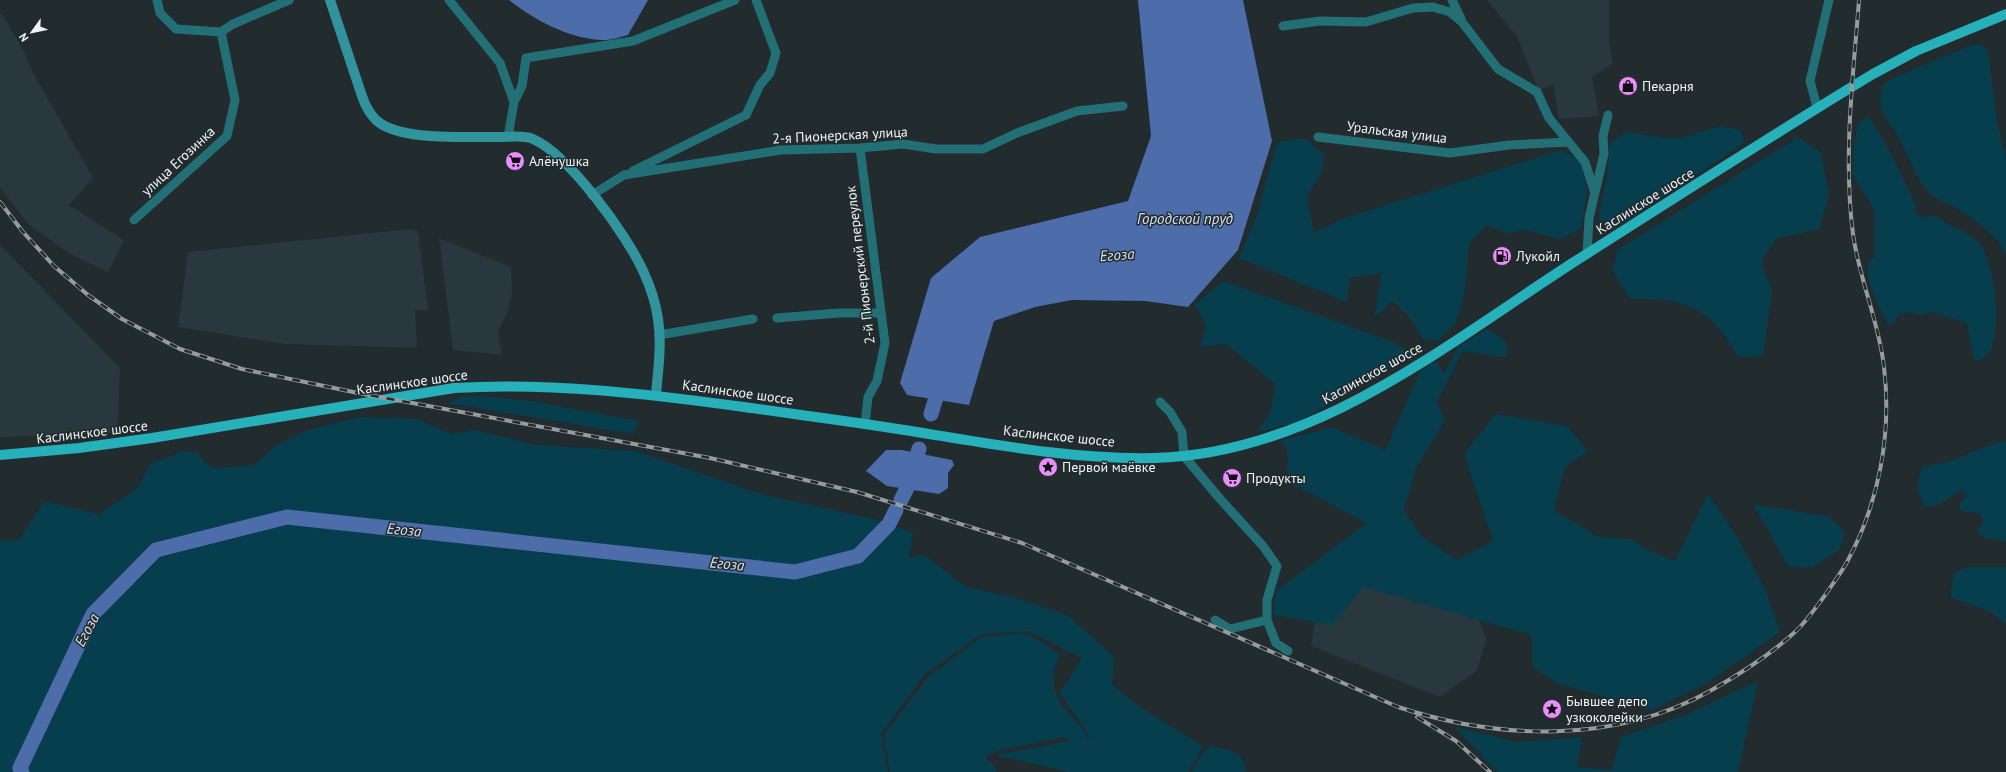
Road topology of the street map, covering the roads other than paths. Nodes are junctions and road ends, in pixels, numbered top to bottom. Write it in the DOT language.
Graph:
graph roads {
  1 [pos="158,0"];
  2 [pos="289,0"];
  3 [pos="330,0"];
  4 [pos="449,0"];
  5 [pos="735,0"];
  6 [pos="756,0"];
  7 [pos="1452,0"];
  8 [pos="1829,0"];
  9 [pos="2006,14"];
  10 [pos="1462,22"];
  11 [pos="1283,26"];
  12 [pos="221,32"];
  13 [pos="514,102"];
  14 [pos="1123,106"];
  15 [pos="1817,108"];
  16 [pos="1608,114"];
  17 [pos="508,137"];
  18 [pos="1318,137"];
  19 [pos="1568,142"];
  20 [pos="860,148"];
  21 [pos="624,175"];
  22 [pos="1595,194"];
  23 [pos="592,195"];
  24 [pos="134,220"];
  25 [pos="1587,254"];
  26 [pos="881,313"];
  27 [pos="777,318"];
  28 [pos="753,319"];
  29 [pos="659,336"];
  30 [pos="656,395"];
  31 [pos="1160,402"];
  32 [pos="865,424"];
  33 [pos="0,455"];
  34 [pos="1184,456"];
  35 [pos="1215,620"];
  36 [pos="1267,620"];
  37 [pos="1288,651"];
  1 -- 12 [label="street"];
  2 -- 12 [label="street"];
  3 -- 17 [label="street"];
  4 -- 13 [label="street"];
  5 -- 13 [label="street"];
  6 -- 21 [label="street, 2-я Пионерская улица"];
  7 -- 10 [label="street"];
  8 -- 15 [label="street"];
  9 -- 15 [label="main road, Каслинское шоссе"];
  10 -- 11 [label="street"];
  10 -- 19 [label="street"];
  12 -- 24 [label="street, улица Егозинка"];
  13 -- 17 [label="street"];
  14 -- 20 [label="street, 2-я Пионерская улица"];
  15 -- 25 [label="main road, Каслинское шоссе"];
  16 -- 22 [label="street"];
  17 -- 23 [label="street"];
  18 -- 19 [label="street, Уральская улица"];
  19 -- 22 [label="street"];
  20 -- 21 [label="street, 2-я Пионерская улица"];
  20 -- 26 [label="street, 2-й Пионерский переулок"];
  21 -- 23 [label="street, 2-я Пионерская улица"];
  22 -- 25 [label="street"];
  23 -- 29 [label="street"];
  25 -- 34 [label="main road, Каслинское шоссе"];
  26 -- 27 [label="street"];
  26 -- 32 [label="street, 2-й Пионерский переулок"];
  28 -- 29 [label="street"];
  29 -- 30 [label="street"];
  30 -- 32 [label="main road, Каслинское шоссе"];
  30 -- 33 [label="main road, Каслинское шоссе"];
  31 -- 34 [label="street"];
  32 -- 34 [label="main road, Каслинское шоссе"];
  34 -- 36 [label="street"];
  35 -- 36 [label="street"];
  36 -- 37 [label="street"];
}
